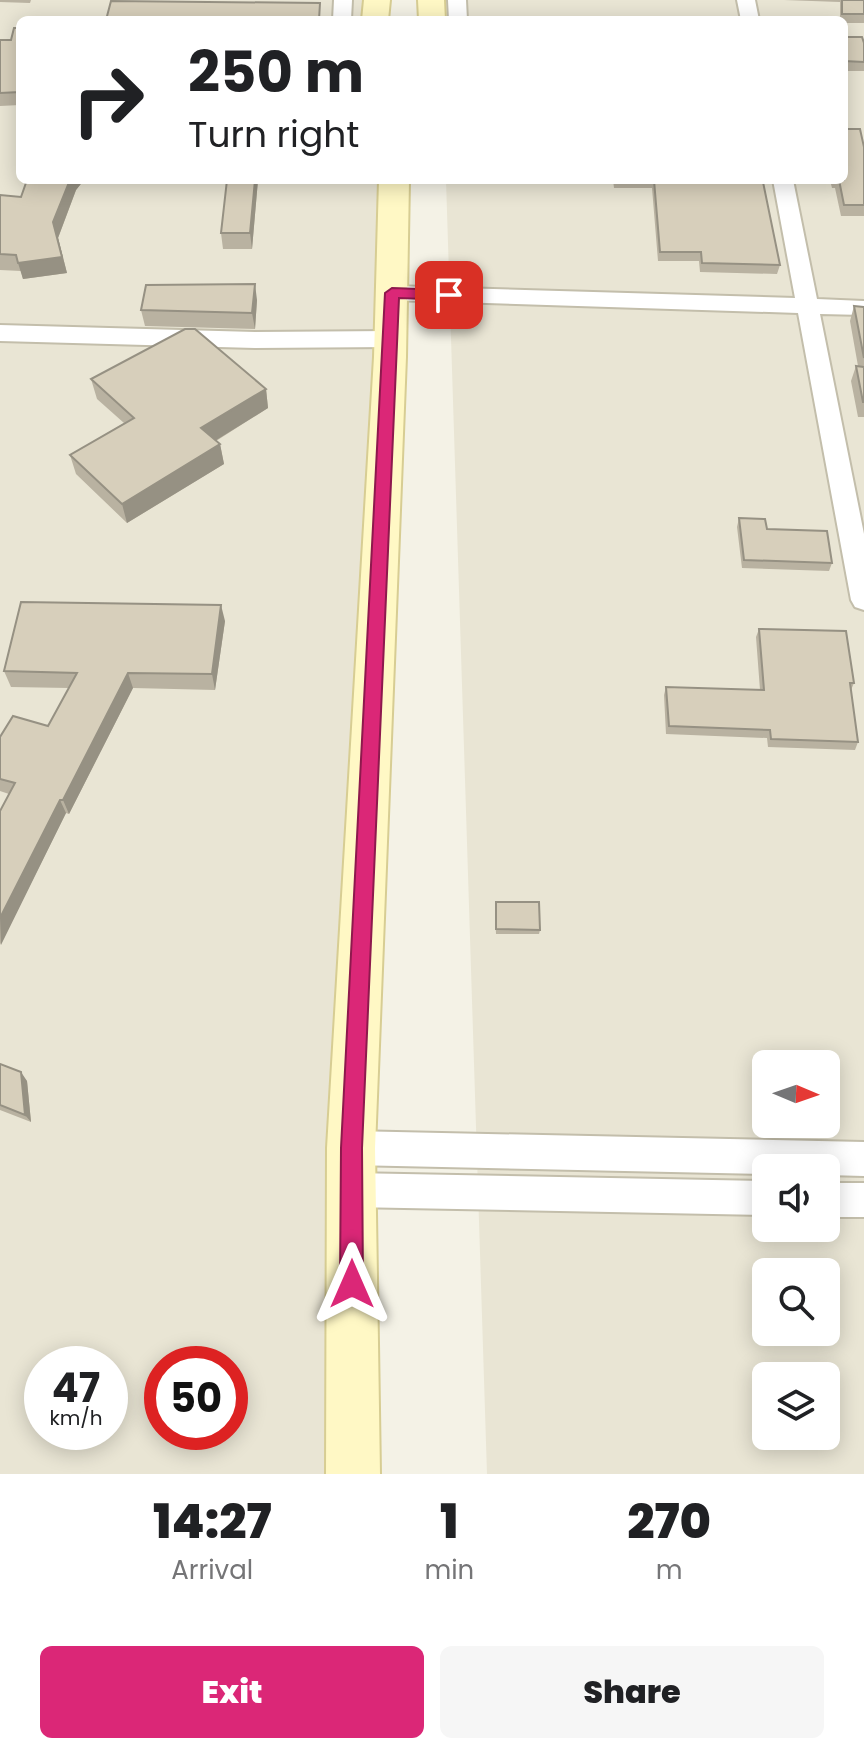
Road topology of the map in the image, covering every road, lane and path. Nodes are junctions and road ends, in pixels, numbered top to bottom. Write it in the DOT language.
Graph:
graph roads {
  1 [pos="394,184"];
  2 [pos="784,184"];
  3 [pos="392,293"];
  4 [pos="810,307"];
  5 [pos="864,308"];
  6 [pos="0,333"];
  7 [pos="391,339"];
  8 [pos="864,600"];
  9 [pos="351,1148"];
  10 [pos="864,1159"];
  11 [pos="351,1190"];
  12 [pos="752,1198"];
  13 [pos="840,1200"];
  14 [pos="864,1200"];
  15 [pos="353,1474"];
  1 -- 3 [label="main road"];
  2 -- 4 [label="street"];
  3 -- 4 [label="street"];
  3 -- 7 [label="main road"];
  4 -- 5 [label="street"];
  4 -- 8 [label="street"];
  6 -- 7 [label="street"];
  7 -- 9 [label="main road"];
  9 -- 10 [label="street"];
  9 -- 11 [label="main road"];
  11 -- 12 [label="street"];
  11 -- 15 [label="main road"];
  13 -- 14 [label="street"];
}
